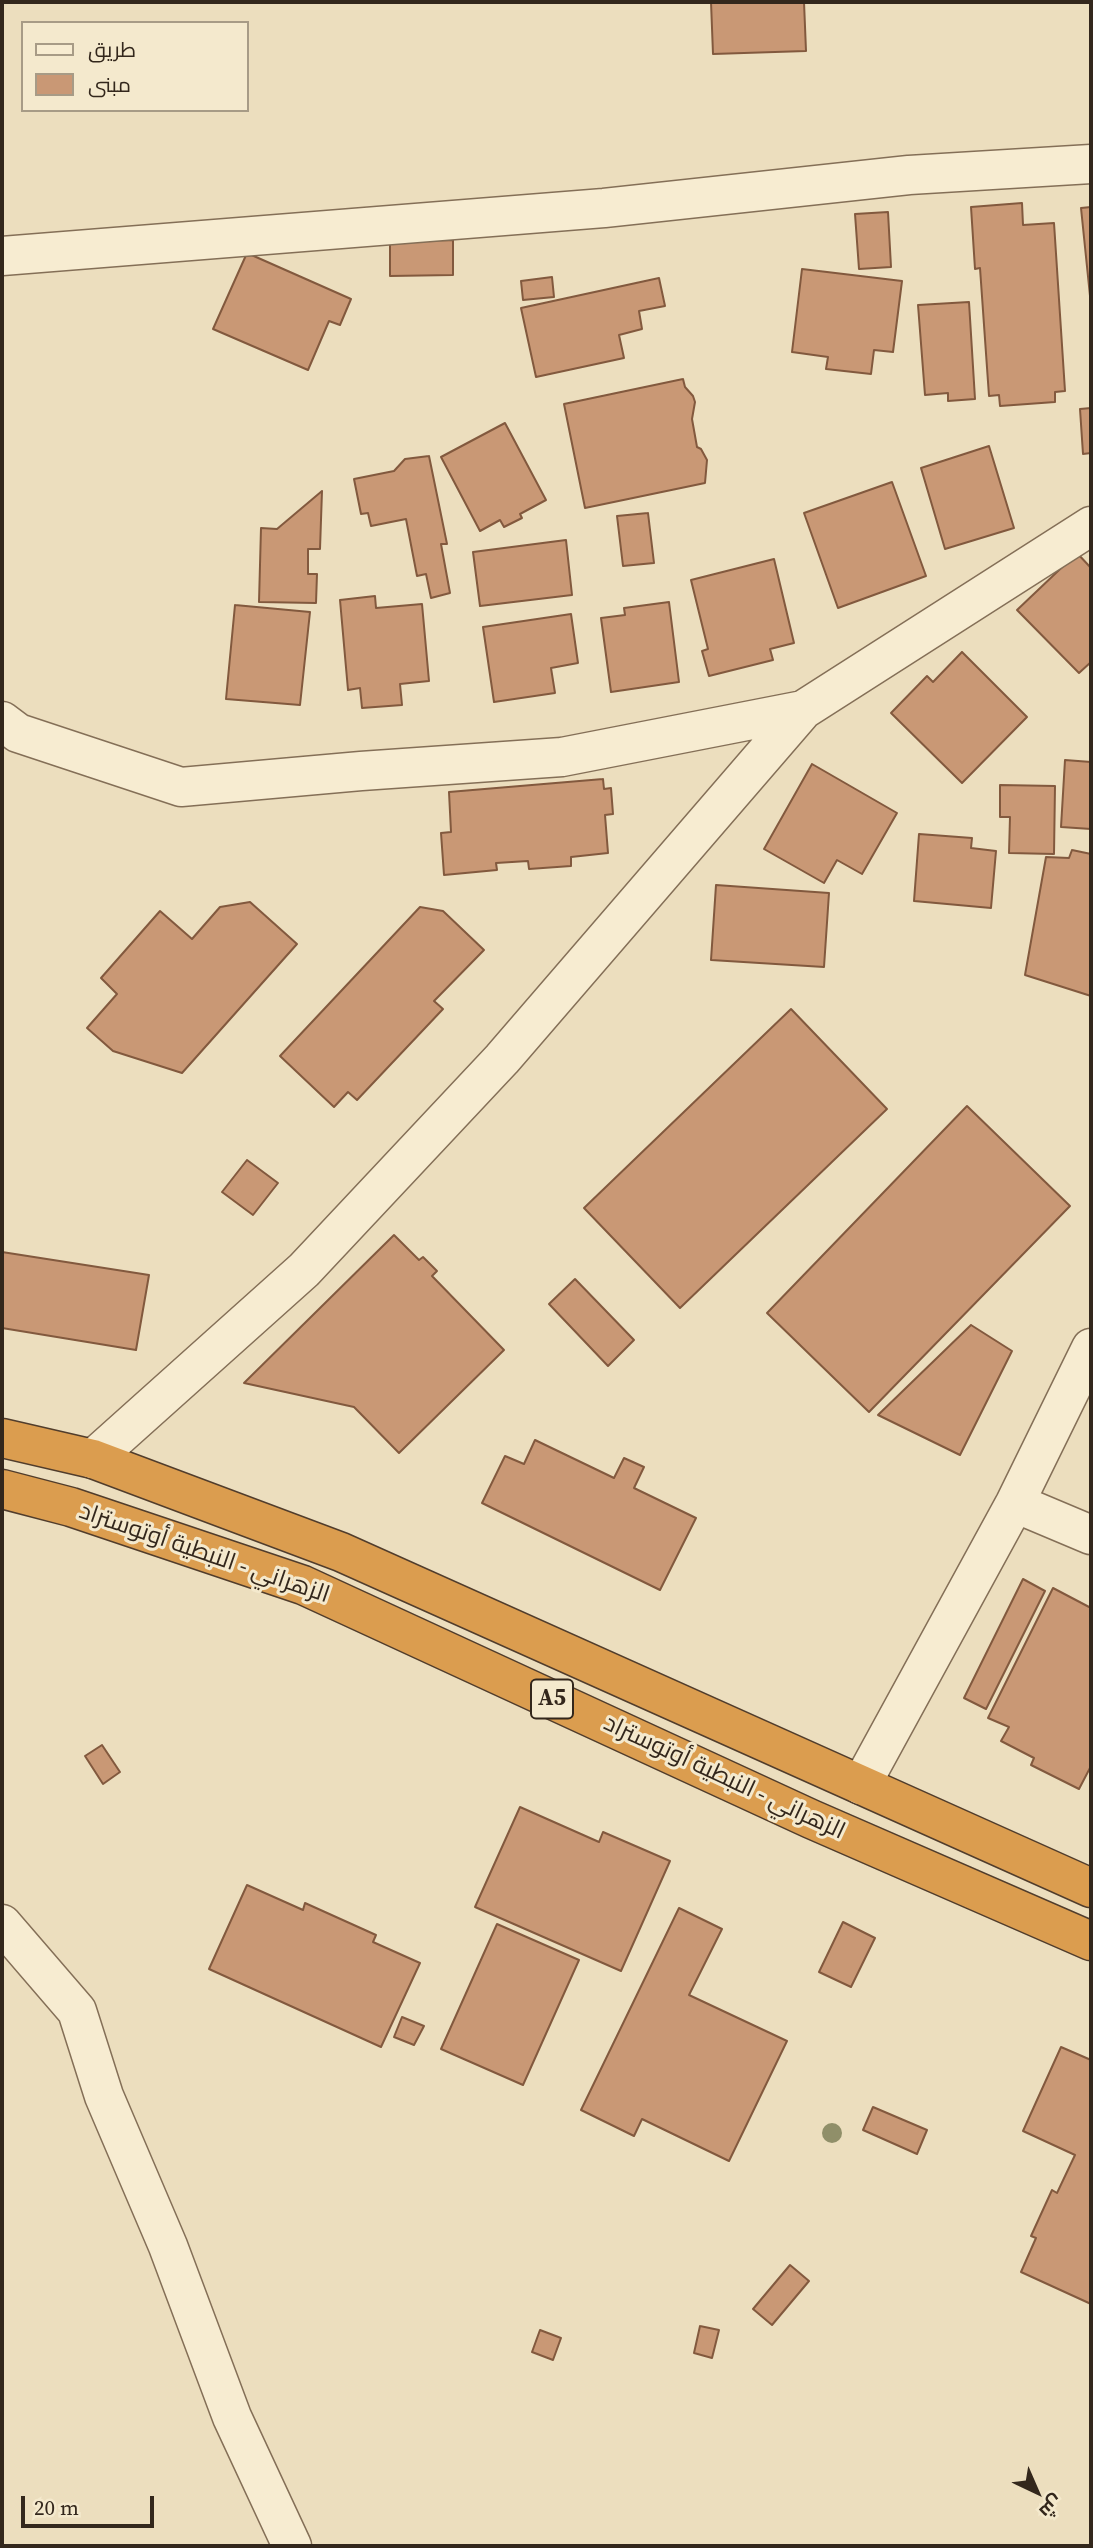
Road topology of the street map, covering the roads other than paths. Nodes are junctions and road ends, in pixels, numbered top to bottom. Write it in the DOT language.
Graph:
graph roads {
  1 [pos="1091,164"];
  2 [pos="2,256"];
  3 [pos="1091,526"];
  4 [pos="803,710"];
  5 [pos="7,731"];
  6 [pos="1091,1348"];
  7 [pos="2,1438"];
  8 [pos="93,1459"];
  9 [pos="2,1489"];
  10 [pos="1015,1503"];
  11 [pos="1091,1535"];
  12 [pos="861,1785"];
  13 [pos="1091,1888"];
  14 [pos="2,1924"];
  15 [pos="1091,1941"];
  16 [pos="292,2546"];
  1 -- 2 [label="street"];
  3 -- 4 [label="street"];
  4 -- 5 [label="street"];
  4 -- 8 [label="street"];
  6 -- 10 [label="street"];
  7 -- 8 [label="highway, الزهراني - النبطية أوتوستراد / A5"];
  8 -- 12 [label="highway, الزهراني - النبطية أوتوستراد / A5"];
  9 -- 15 [label="highway, الزهراني - النبطية أوتوستراد / A5"];
  10 -- 11 [label="street"];
  10 -- 12 [label="street"];
  12 -- 13 [label="highway, الزهراني - النبطية أوتوستراد / A5"];
  14 -- 16 [label="street"];
}
